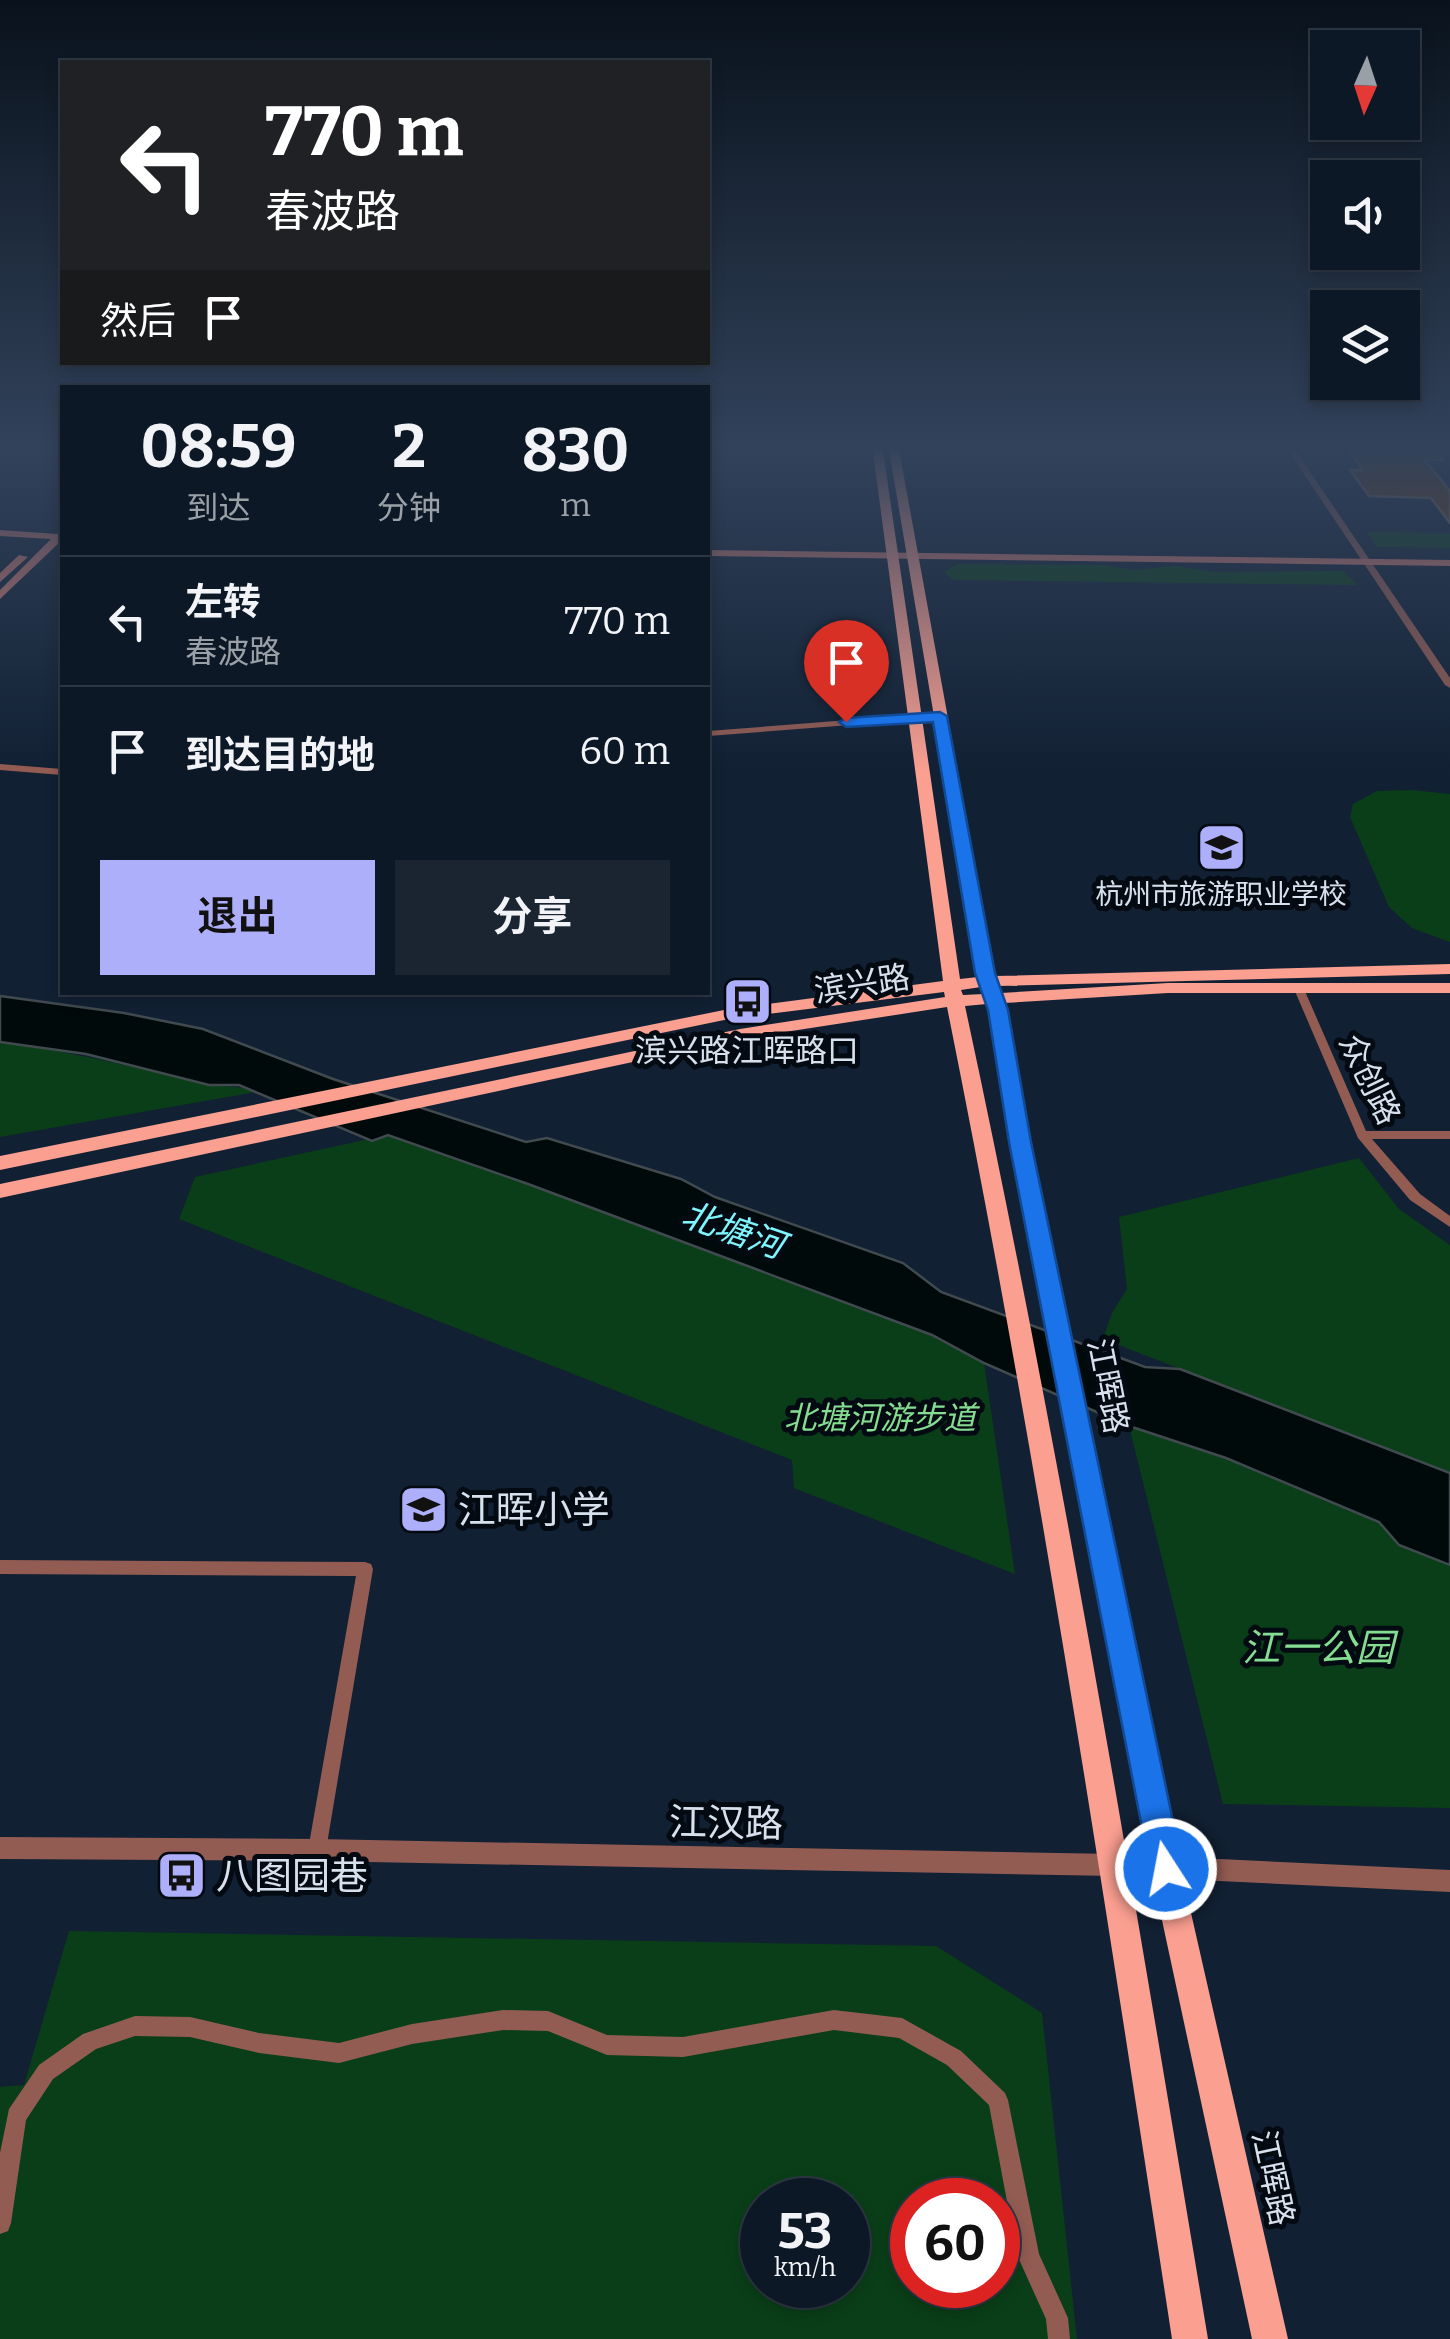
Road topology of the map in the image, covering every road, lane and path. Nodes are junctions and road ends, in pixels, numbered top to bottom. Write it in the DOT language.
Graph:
graph roads {
  1 [pos="36,553"];
  2 [pos="41,553"];
  3 [pos="891,553"];
  4 [pos="894,553"];
  5 [pos="1361,553"];
  6 [pos="910,554"];
  7 [pos="1364,558"];
  8 [pos="1450,559"];
  9 [pos="0,579"];
  10 [pos="0,596"];
  11 [pos="1450,685"];
  12 [pos="940,716"];
  13 [pos="916,717"];
  14 [pos="710,734"];
  15 [pos="0,766"];
  16 [pos="60,772"];
  17 [pos="1450,969"];
  18 [pos="1450,988"];
  19 [pos="990,989"];
  20 [pos="1299,989"];
  21 [pos="953,994"];
  22 [pos="1362,1135"];
  23 [pos="1450,1135"];
  24 [pos="0,1162"];
  25 [pos="0,1191"];
  26 [pos="1450,1223"];
  27 [pos="0,1567"];
  28 [pos="0,1848"];
  29 [pos="316,1850"];
  30 [pos="1114,1865"];
  31 [pos="1166,1869"];
  32 [pos="1450,1881"];
  33 [pos="0,2223"];
  34 [pos="1059,2339"];
  35 [pos="1190,2339"];
  36 [pos="1270,2339"];
  1 -- 9 [label="main road"];
  2 -- 10 [label="main road"];
  3 -- 13 [label="main road"];
  4 -- 6 [label="main road"];
  5 -- 7 [label="street"];
  6 -- 7 [label="main road"];
  6 -- 12 [label="main road, 江晖路"];
  7 -- 8 [label="main road"];
  7 -- 11 [label="street"];
  12 -- 13 [label="street"];
  12 -- 19 [label="main road, 江晖路"];
  13 -- 14 [label="street"];
  13 -- 21 [label="main road"];
  15 -- 16 [label="street"];
  17 -- 19 [label="main road, 滨兴路"];
  18 -- 20 [label="main road, 滨兴路"];
  19 -- 20 [label="main road, 滨兴路"];
  19 -- 21 [label="main road, 滨兴路"];
  19 -- 31 [label="main road, 江晖路"];
  20 -- 22 [label="street, 众创路"];
  21 -- 24 [label="main road, 滨兴路"];
  21 -- 25 [label="main road, 滨兴路"];
  21 -- 30 [label="main road"];
  22 -- 23 [label="street"];
  22 -- 26 [label="street, 众创路"];
  27 -- 29 [label="street"];
  28 -- 29 [label="street, 江汉路"];
  29 -- 30 [label="street, 江汉路"];
  30 -- 31 [label="street, 江汉路"];
  30 -- 35 [label="main road"];
  31 -- 32 [label="street, 江汉路"];
  31 -- 36 [label="main road, 江晖路"];
  33 -- 34 [label="street"];
}
